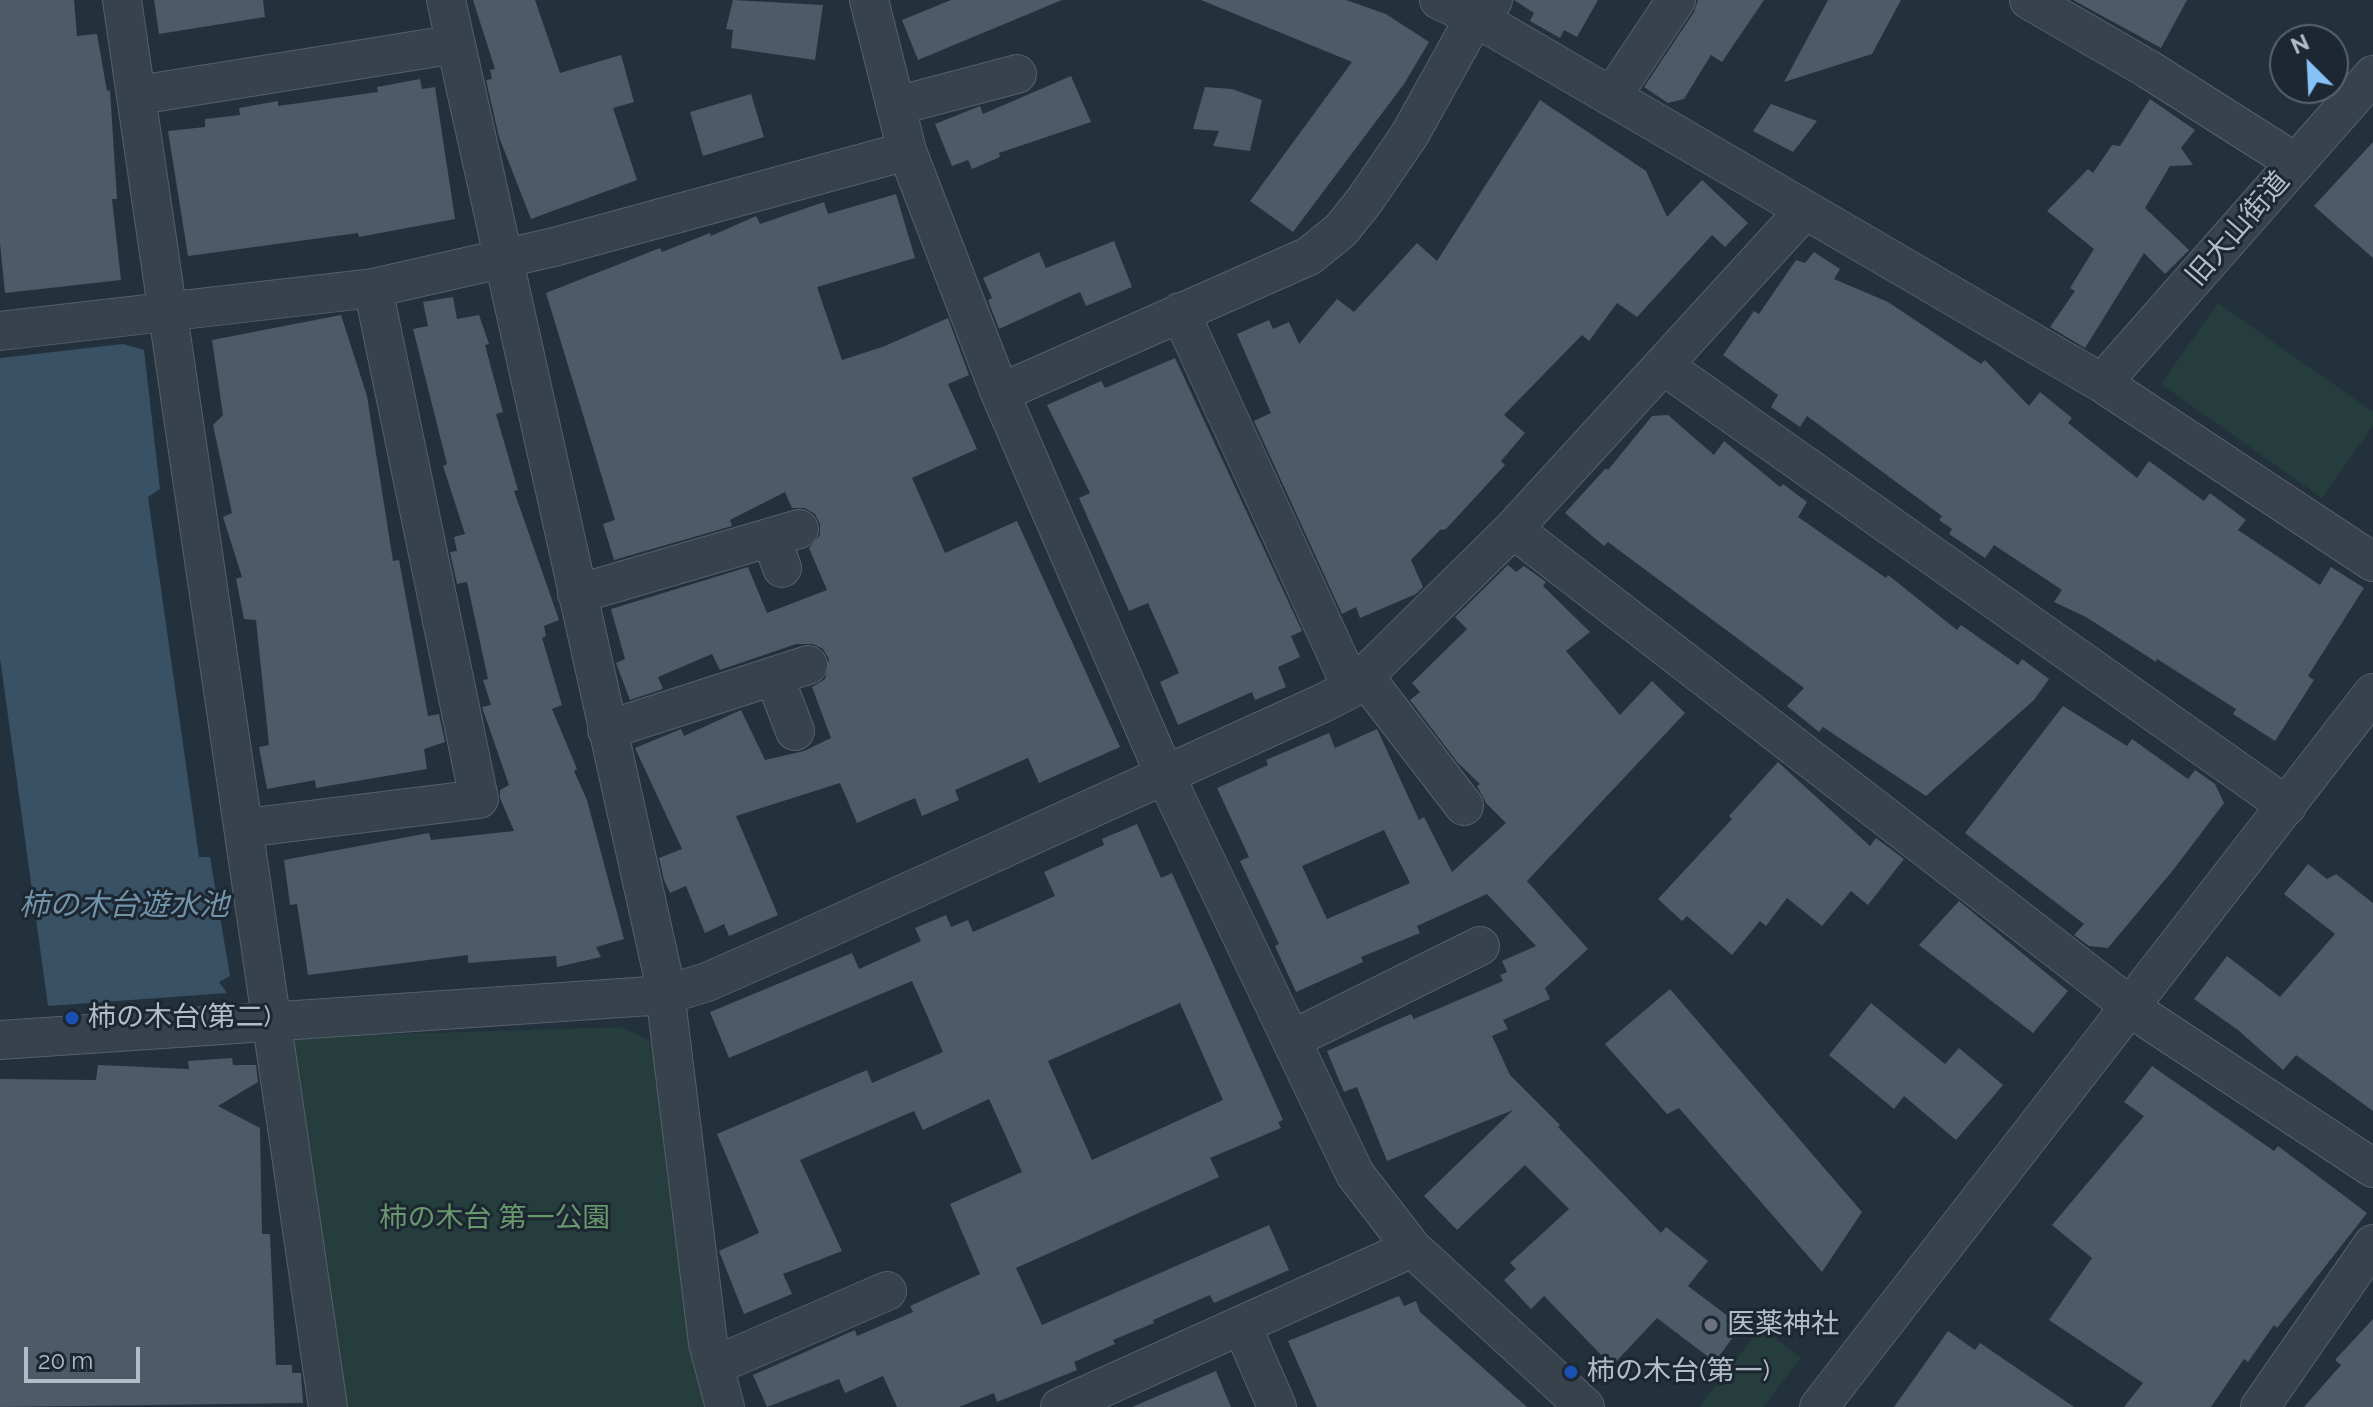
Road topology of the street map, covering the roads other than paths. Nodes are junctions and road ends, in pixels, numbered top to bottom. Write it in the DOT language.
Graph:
graph roads {
  1 [pos="122,0"];
  2 [pos="446,0"];
  3 [pos="869,0"];
  4 [pos="1439,0"];
  5 [pos="1676,0"];
  6 [pos="2029,0"];
  7 [pos="1484,8"];
  8 [pos="456,44"];
  9 [pos="1017,74"];
  10 [pos="2373,75"];
  11 [pos="139,95"];
  12 [pos="1612,96"];
  13 [pos="896,106"];
  14 [pos="907,151"];
  15 [pos="2296,163"];
  16 [pos="1804,211"];
  17 [pos="503,259"];
  18 [pos="373,288"];
  19 [pos="170,312"];
  20 [pos="1180,312"];
  21 [pos="0,331"];
  22 [pos="1664,366"];
  23 [pos="2102,383"];
  24 [pos="1000,393"];
  25 [pos="1513,529"];
  26 [pos="784,545"];
  27 [pos="2373,562"];
  28 [pos="577,594"];
  29 [pos="1358,682"];
  30 [pos="2373,693"];
  31 [pos="607,730"];
  32 [pos="795,731"];
  33 [pos="1164,773"];
  34 [pos="1464,806"];
  35 [pos="2287,806"];
  36 [pos="245,828"];
  37 [pos="1480,946"];
  38 [pos="665,995"];
  39 [pos="2131,1006"];
  40 [pos="271,1024"];
  41 [pos="0,1040"];
  42 [pos="1291,1040"];
  43 [pos="2373,1168"];
  44 [pos="2373,1244"];
  45 [pos="1412,1248"];
  46 [pos="887,1291"];
  47 [pos="1242,1326"];
  48 [pos="716,1365"];
  49 [pos="328,1407"];
  50 [pos="725,1407"];
  51 [pos="1060,1407"];
  52 [pos="1277,1407"];
  53 [pos="1585,1407"];
  54 [pos="1819,1407"];
  55 [pos="2260,1407"];
  1 -- 11 [label="street"];
  2 -- 8 [label="street"];
  3 -- 13 [label="street"];
  4 -- 7 [label="street"];
  5 -- 12 [label="street"];
  6 -- 15 [label="street"];
  7 -- 12 [label="street"];
  7 -- 20 [label="street"];
  8 -- 11 [label="street"];
  8 -- 17 [label="street"];
  9 -- 13 [label="street"];
  10 -- 15 [label="street, 旧大山街道"];
  11 -- 19 [label="street"];
  12 -- 16 [label="street"];
  13 -- 14 [label="street"];
  14 -- 17 [label="street"];
  14 -- 24 [label="street"];
  15 -- 23 [label="street, 旧大山街道"];
  16 -- 22 [label="street"];
  16 -- 23 [label="street"];
  17 -- 18 [label="street"];
  17 -- 28 [label="street"];
  18 -- 19 [label="street"];
  18 -- 36 [label="street"];
  19 -- 21 [label="street"];
  19 -- 36 [label="street"];
  20 -- 24 [label="street"];
  20 -- 29 [label="street"];
  22 -- 25 [label="street"];
  22 -- 35 [label="street"];
  23 -- 27 [label="street"];
  24 -- 33 [label="street"];
  25 -- 29 [label="street"];
  25 -- 39 [label="street"];
  26 -- 28 [label="street"];
  28 -- 31 [label="street"];
  29 -- 33 [label="street"];
  29 -- 34 [label="street"];
  30 -- 35 [label="street"];
  31 -- 32 [label="street"];
  31 -- 38 [label="street"];
  33 -- 38 [label="street"];
  33 -- 42 [label="street"];
  35 -- 39 [label="street"];
  36 -- 40 [label="street"];
  37 -- 42 [label="street"];
  38 -- 40 [label="street"];
  38 -- 48 [label="street"];
  39 -- 43 [label="street"];
  39 -- 54 [label="street"];
  40 -- 41 [label="street"];
  40 -- 49 [label="street"];
  42 -- 45 [label="street"];
  44 -- 55 [label="street"];
  45 -- 47 [label="street"];
  45 -- 53 [label="street"];
  46 -- 48 [label="street"];
  47 -- 51 [label="street"];
  47 -- 52 [label="street"];
  48 -- 50 [label="street"];
}
